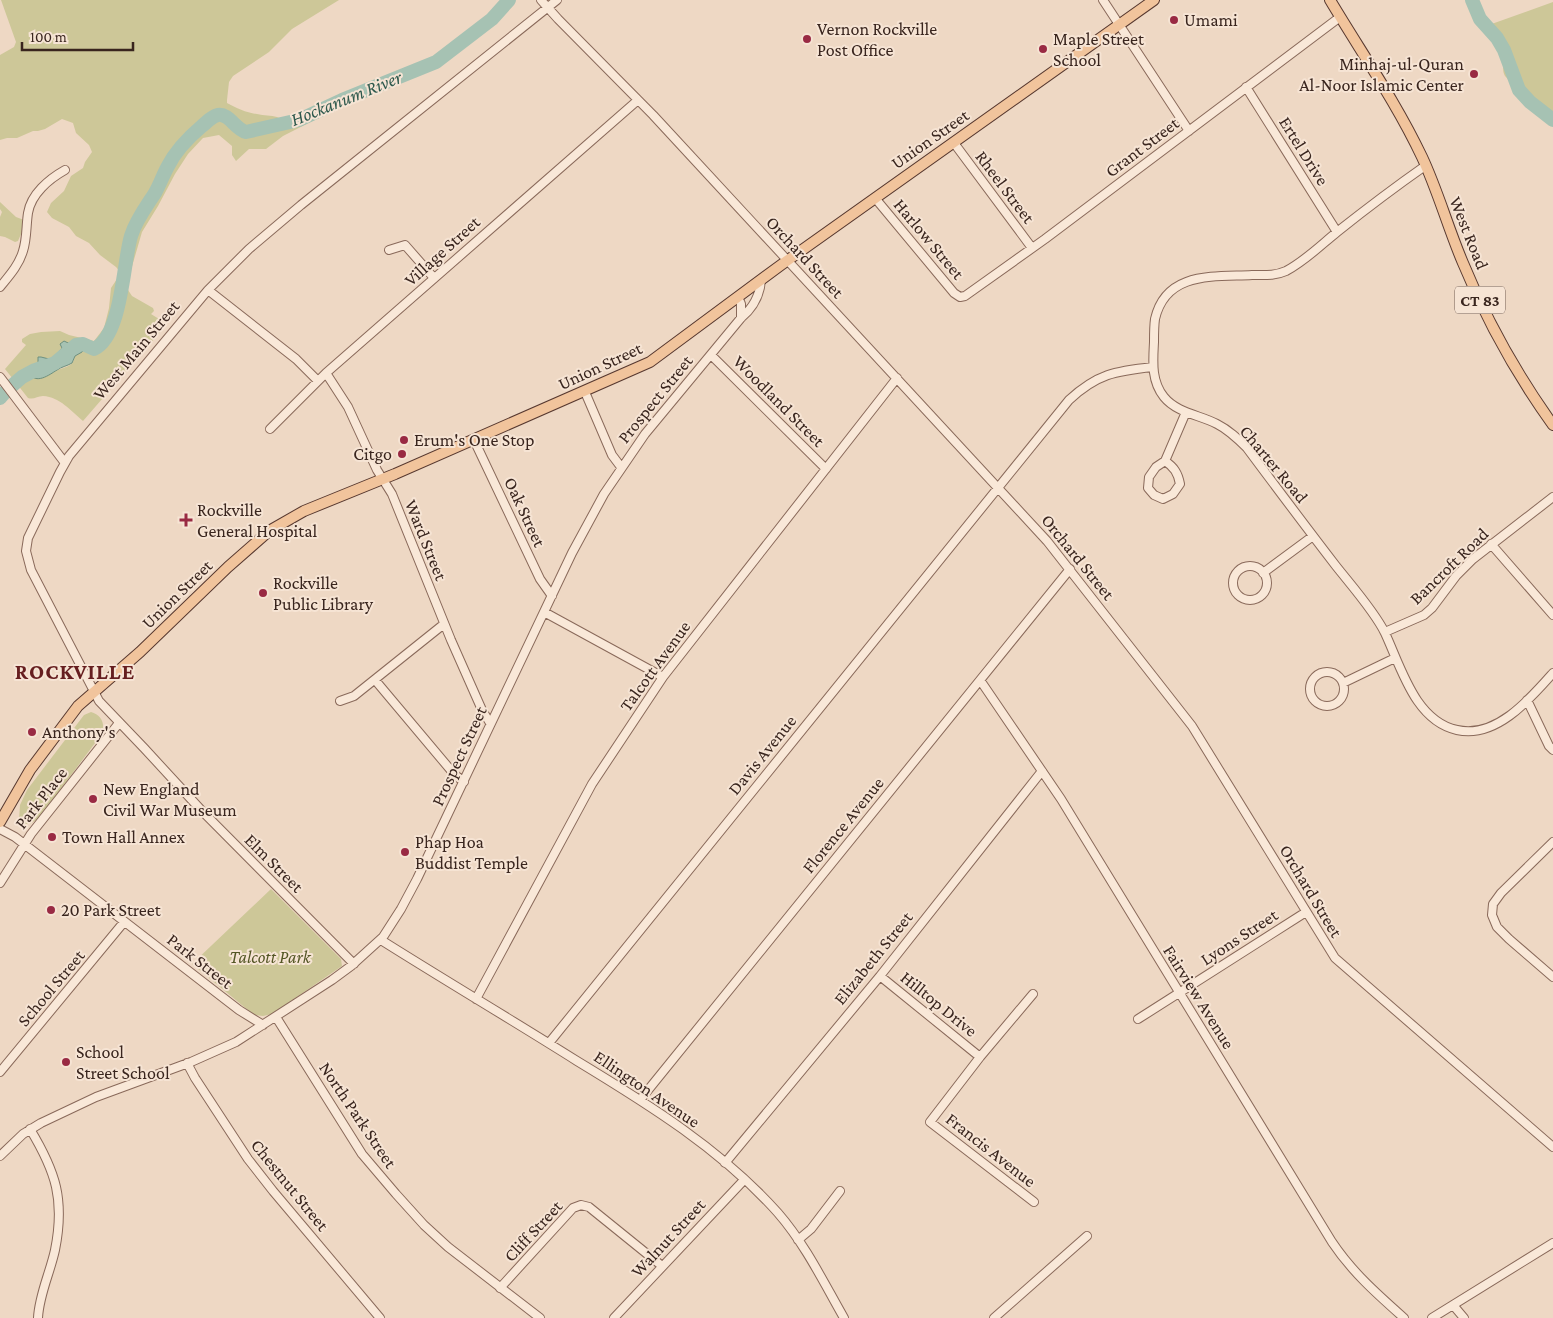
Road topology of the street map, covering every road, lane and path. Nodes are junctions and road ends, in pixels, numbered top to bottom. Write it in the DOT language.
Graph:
graph roads {
  1 [pos="541,0"];
  2 [pos="557,0"];
  3 [pos="1103,0"];
  4 [pos="1154,0"];
  5 [pos="1330,0"];
  6 [pos="547,8"];
  7 [pos="1340,17"];
  8 [pos="1119,25"];
  9 [pos="1246,87"];
  10 [pos="638,100"];
  11 [pos="1189,131"];
  12 [pos="954,143"];
  13 [pos="1425,166"];
  14 [pos="65,170"];
  15 [pos="876,198"];
  16 [pos="1337,232"];
  17 [pos="1032,248"];
  18 [pos="389,250"];
  19 [pos="788,261"];
  20 [pos="434,278"];
  21 [pos="761,280"];
  22 [pos="0,287"];
  23 [pos="208,290"];
  24 [pos="738,297"];
  25 [pos="960,297"];
  26 [pos="741,318"];
  27 [pos="711,355"];
  28 [pos="1153,367"];
  29 [pos="326,373"];
  30 [pos="0,377"];
  31 [pos="897,378"];
  32 [pos="318,381"];
  33 [pos="585,392"];
  34 [pos="1186,412"];
  35 [pos="1553,425"];
  36 [pos="270,429"];
  37 [pos="474,440"];
  38 [pos="1164,461"];
  39 [pos="65,463"];
  40 [pos="621,468"];
  41 [pos="826,469"];
  42 [pos="382,479"];
  43 [pos="998,486"];
  44 [pos="1553,497"];
  45 [pos="1313,536"];
  46 [pos="1491,544"];
  47 [pos="1070,569"];
  48 [pos="1263,573"];
  49 [pos="552,596"];
  50 [pos="544,612"];
  51 [pos="1553,615"];
  52 [pos="444,624"];
  53 [pos="1385,632"];
  54 [pos="1395,658"];
  55 [pos="1553,673"];
  56 [pos="663,677"];
  57 [pos="375,680"];
  58 [pos="980,680"];
  59 [pos="1343,683"];
  60 [pos="94,693"];
  61 [pos="1527,700"];
  62 [pos="340,701"];
  63 [pos="119,723"];
  64 [pos="490,724"];
  65 [pos="1553,750"];
  66 [pos="1042,770"];
  67 [pos="464,782"];
  68 [pos="0,822"];
  69 [pos="0,829"];
  70 [pos="1553,842"];
  71 [pos="24,844"];
  72 [pos="0,882"];
  73 [pos="1306,912"];
  74 [pos="124,922"];
  75 [pos="381,940"];
  76 [pos="354,964"];
  77 [pos="880,976"];
  78 [pos="1553,977"];
  79 [pos="1033,994"];
  80 [pos="1179,994"];
  81 [pos="476,999"];
  82 [pos="276,1016"];
  83 [pos="1138,1019"];
  84 [pos="262,1025"];
  85 [pos="549,1043"];
  86 [pos="980,1057"];
  87 [pos="188,1063"];
  88 [pos="0,1072"];
  89 [pos="640,1100"];
  90 [pos="930,1122"];
  91 [pos="30,1129"];
  92 [pos="1553,1147"];
  93 [pos="0,1156"];
  94 [pos="725,1163"];
  95 [pos="744,1180"];
  96 [pos="840,1191"];
  97 [pos="1034,1202"];
  98 [pos="1087,1236"];
  99 [pos="798,1240"];
  100 [pos="1553,1243"];
  101 [pos="662,1266"];
  102 [pos="500,1288"];
  103 [pos="1453,1305"];
  104 [pos="38,1318"];
  105 [pos="380,1318"];
  106 [pos="540,1318"];
  107 [pos="614,1318"];
  108 [pos="844,1318"];
  109 [pos="994,1318"];
  110 [pos="1404,1318"];
  111 [pos="1432,1318"];
  112 [pos="1464,1318"];
  1 -- 6 [label="street, Orchard Street"];
  2 -- 6 [label="street, West Main Street"];
  3 -- 8 [label="street"];
  4 -- 8 [label="main road, Union Street"];
  5 -- 7 [label="main road, CT 83"];
  6 -- 10 [label="street, Orchard Street"];
  6 -- 23 [label="street, West Main Street"];
  7 -- 9 [label="street, Grant Street"];
  7 -- 13 [label="main road, West Road / CT 83"];
  8 -- 11 [label="street"];
  8 -- 12 [label="main road, Union Street"];
  9 -- 11 [label="street, Grant Street"];
  9 -- 16 [label="street, Ertel Drive"];
  10 -- 19 [label="street, Orchard Street"];
  10 -- 20 [label="street, Village Street"];
  11 -- 17 [label="street, Grant Street"];
  12 -- 15 [label="main road, Union Street"];
  12 -- 17 [label="street, Rheel Street"];
  13 -- 16 [label="street, Charter Road"];
  13 -- 35 [label="main road, West Road / CT 83"];
  14 -- 22 [label="street"];
  15 -- 19 [label="main road, Union Street"];
  15 -- 25 [label="street, Harlow Street"];
  16 -- 28 [label="street, Charter Road"];
  17 -- 25 [label="street, Grant Street"];
  18 -- 20 [label="street"];
  19 -- 21 [label="main road, Union Street"];
  19 -- 31 [label="street, Orchard Street"];
  20 -- 29 [label="street, Village Street"];
  21 -- 24 [label="main road, Union Street"];
  21 -- 26 [label="street, Prospect Street"];
  23 -- 32 [label="street"];
  23 -- 39 [label="street, West Main Street"];
  24 -- 26 [label="street"];
  24 -- 33 [label="main road, Union Street"];
  26 -- 27 [label="street, Prospect Street"];
  27 -- 40 [label="street, Prospect Street"];
  27 -- 41 [label="street, Woodland Street"];
  28 -- 34 [label="street, Charter Road"];
  28 -- 43 [label="street, Davis Avenue"];
  29 -- 32 [label="street, Village Street"];
  29 -- 42 [label="street, Ward Street"];
  30 -- 39 [label="street"];
  31 -- 41 [label="street, Talcott Avenue"];
  31 -- 43 [label="street, Orchard Street"];
  32 -- 36 [label="street, Village Street"];
  33 -- 37 [label="main road, Union Street"];
  33 -- 40 [label="street"];
  34 -- 38 [label="street"];
  34 -- 45 [label="street, Charter Road"];
  37 -- 42 [label="main road, Union Street"];
  37 -- 49 [label="street, Oak Street"];
  38 -- 38 [label="street"];
  39 -- 60 [label="street, West Main Street"];
  40 -- 49 [label="street, Prospect Street"];
  41 -- 56 [label="street, Talcott Avenue"];
  42 -- 52 [label="street, Ward Street"];
  42 -- 60 [label="main road, Union Street"];
  43 -- 47 [label="street, Orchard Street"];
  43 -- 85 [label="street, Davis Avenue"];
  44 -- 46 [label="street, Bancroft Road"];
  45 -- 48 [label="street"];
  45 -- 53 [label="street, Charter Road"];
  46 -- 51 [label="street"];
  46 -- 53 [label="street, Bancroft Road"];
  47 -- 58 [label="street, Florence Avenue"];
  47 -- 73 [label="street, Orchard Street"];
  48 -- 48 [label="street"];
  49 -- 50 [label="street, Prospect Street"];
  50 -- 56 [label="street"];
  50 -- 64 [label="street, Prospect Street"];
  52 -- 57 [label="street"];
  52 -- 64 [label="street, Ward Street"];
  53 -- 54 [label="street, Charter Road"];
  54 -- 59 [label="street"];
  54 -- 61 [label="street, Charter Road"];
  55 -- 61 [label="street, Charter Road"];
  56 -- 81 [label="street, Talcott Avenue"];
  57 -- 62 [label="street"];
  57 -- 67 [label="street"];
  58 -- 66 [label="street, Fairview Avenue"];
  58 -- 89 [label="street, Florence Avenue"];
  59 -- 59 [label="street"];
  60 -- 63 [label="street, Elm Street"];
  60 -- 68 [label="main road"];
  61 -- 65 [label="street"];
  63 -- 71 [label="street, Park Place"];
  63 -- 76 [label="street, Elm Street"];
  64 -- 67 [label="street, Prospect Street"];
  66 -- 77 [label="street, Elizabeth Street"];
  66 -- 80 [label="street, Fairview Avenue"];
  67 -- 75 [label="street, Prospect Street"];
  69 -- 71 [label="street, Park Street"];
  70 -- 78 [label="street"];
  71 -- 72 [label="street, Park Place"];
  71 -- 74 [label="street, Park Street"];
  73 -- 80 [label="street, Lyons Street"];
  73 -- 92 [label="street, Orchard Street"];
  74 -- 84 [label="street, Park Street"];
  74 -- 88 [label="street, School Street"];
  75 -- 76 [label="street, Prospect Street"];
  75 -- 81 [label="street, Ellington Avenue"];
  76 -- 82 [label="street, Prospect Street"];
  77 -- 86 [label="street, Hilltop Drive"];
  77 -- 94 [label="street, Elizabeth Street"];
  79 -- 86 [label="street, Hilltop Drive"];
  80 -- 83 [label="street, Lyons Street"];
  80 -- 110 [label="street, Fairview Avenue"];
  81 -- 85 [label="street, Ellington Avenue"];
  82 -- 84 [label="street, Prospect Street"];
  82 -- 102 [label="street, North Park Street"];
  84 -- 87 [label="street, Prospect Street"];
  85 -- 89 [label="street, Ellington Avenue"];
  86 -- 90 [label="street, Hilltop Drive"];
  87 -- 91 [label="street, Prospect Street"];
  87 -- 105 [label="street, Chestnut Street"];
  89 -- 94 [label="street, Ellington Avenue"];
  90 -- 97 [label="street, Francis Avenue"];
  91 -- 93 [label="street, Prospect Street"];
  91 -- 104 [label="street"];
  94 -- 95 [label="street, Ellington Avenue"];
  95 -- 99 [label="street, Ellington Avenue"];
  95 -- 101 [label="street, Walnut Street"];
  96 -- 99 [label="street"];
  98 -- 109 [label="street"];
  99 -- 108 [label="street, Ellington Avenue"];
  100 -- 103 [label="street"];
  101 -- 102 [label="street, Cliff Street"];
  101 -- 107 [label="street, Walnut Street"];
  102 -- 106 [label="street, North Park Street"];
  103 -- 111 [label="street"];
  103 -- 112 [label="street"];
}
